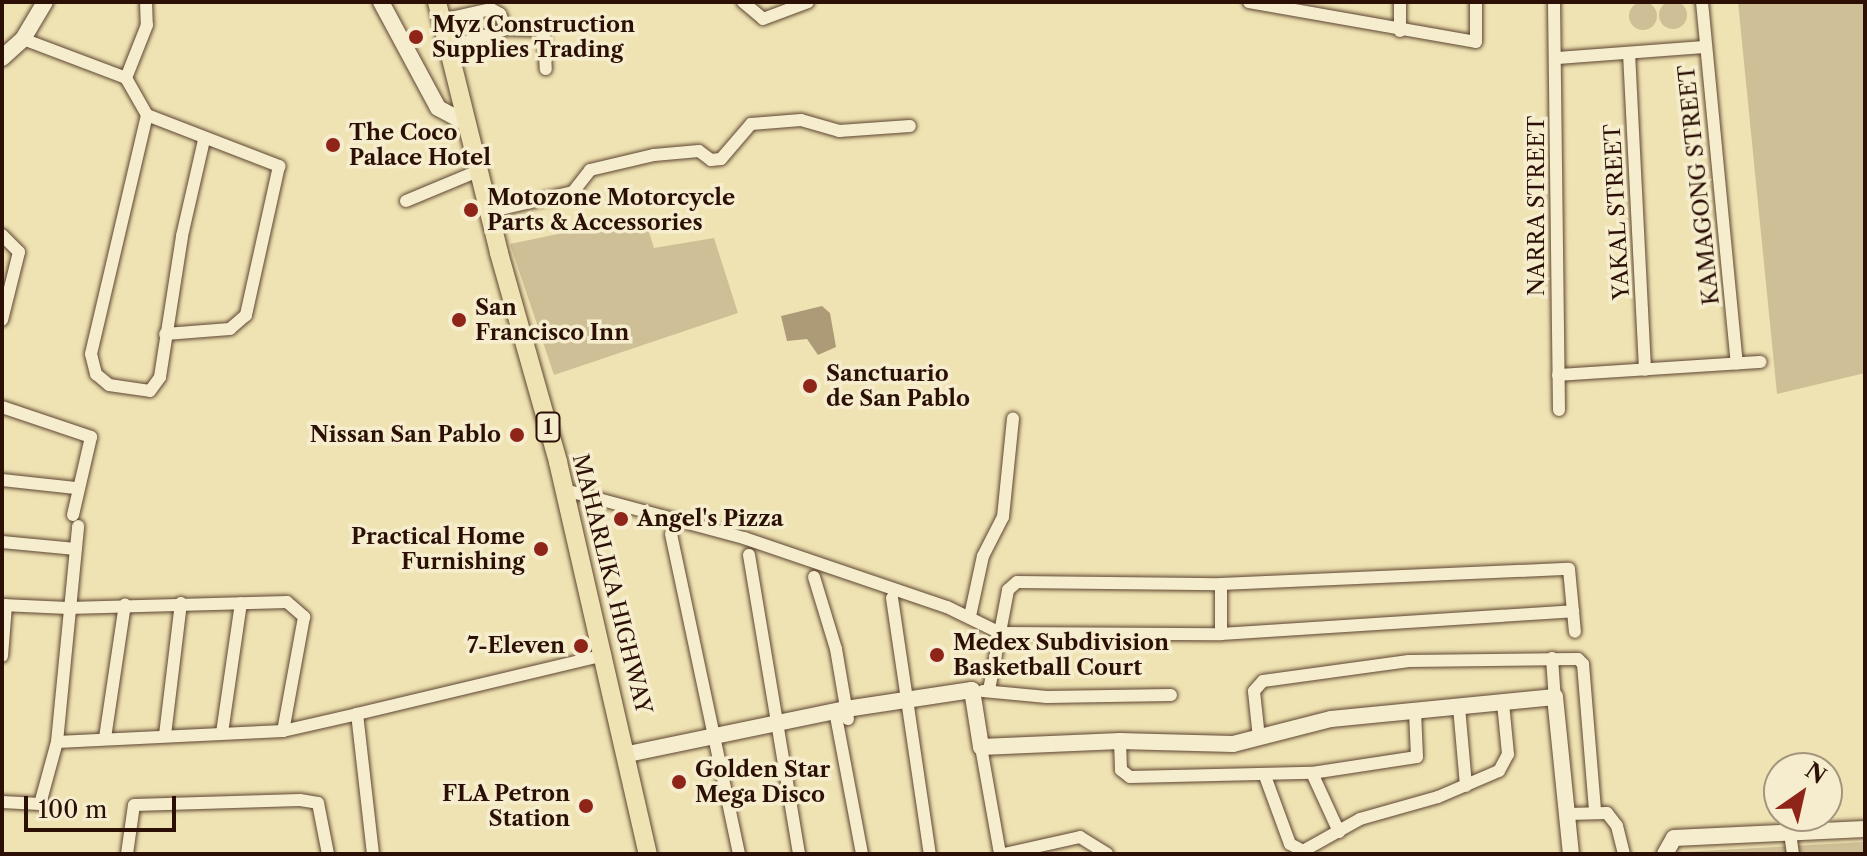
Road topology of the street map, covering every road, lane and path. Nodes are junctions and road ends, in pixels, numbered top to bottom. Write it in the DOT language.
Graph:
graph roads {
  1 [pos="45,2"];
  2 [pos="146,2"];
  3 [pos="381,2"];
  4 [pos="743,2"];
  5 [pos="808,2"];
  6 [pos="1249,2"];
  7 [pos="1322,2"];
  8 [pos="1400,2"];
  9 [pos="1476,2"];
  10 [pos="1554,2"];
  11 [pos="1702,2"];
  12 [pos="439,11"];
  13 [pos="1323,16"];
  14 [pos="506,29"];
  15 [pos="1400,31"];
  16 [pos="23,39"];
  17 [pos="1705,47"];
  18 [pos="448,48"];
  19 [pos="1629,53"];
  20 [pos="2,58"];
  21 [pos="1557,58"];
  22 [pos="546,69"];
  23 [pos="126,78"];
  24 [pos="147,115"];
  25 [pos="466,123"];
  26 [pos="910,126"];
  27 [pos="204,140"];
  28 [pos="478,171"];
  29 [pos="406,201"];
  30 [pos="488,212"];
  31 [pos="2,235"];
  32 [pos="2,320"];
  33 [pos="165,334"];
  34 [pos="1761,362"];
  35 [pos="1737,363"];
  36 [pos="1645,370"];
  37 [pos="1558,375"];
  38 [pos="2,407"];
  39 [pos="1559,410"];
  40 [pos="1013,419"];
  41 [pos="2,480"];
  42 [pos="76,488"];
  43 [pos="565,490"];
  44 [pos="671,534"];
  45 [pos="2,542"];
  46 [pos="76,549"];
  47 [pos="749,555"];
  48 [pos="814,577"];
  49 [pos="1221,584"];
  50 [pos="892,598"];
  51 [pos="181,603"];
  52 [pos="241,603"];
  53 [pos="125,604"];
  54 [pos="4,605"];
  55 [pos="68,608"];
  56 [pos="1573,611"];
  57 [pos="970,616"];
  58 [pos="1575,632"];
  59 [pos="1000,633"];
  60 [pos="1221,634"];
  61 [pos="605,655"];
  62 [pos="2,656"];
  63 [pos="1552,658"];
  64 [pos="979,692"];
  65 [pos="1171,695"];
  66 [pos="1555,697"];
  67 [pos="909,703"];
  68 [pos="1503,703"];
  69 [pos="1459,707"];
  70 [pos="1415,711"];
  71 [pos="357,714"];
  72 [pos="842,715"];
  73 [pos="778,729"];
  74 [pos="283,731"];
  75 [pos="222,733"];
  76 [pos="165,735"];
  77 [pos="105,738"];
  78 [pos="1259,738"];
  79 [pos="1120,741"];
  80 [pos="57,742"];
  81 [pos="716,742"];
  82 [pos="981,747"];
  83 [pos="629,759"];
  84 [pos="1312,773"];
  85 [pos="1265,776"];
  86 [pos="1466,786"];
  87 [pos="2,802"];
  88 [pos="1595,811"];
  89 [pos="1567,814"];
  90 [pos="1865,829"];
  91 [pos="1339,832"];
  92 [pos="1790,833"];
  93 [pos="127,854"];
  94 [pos="328,854"];
  95 [pos="373,854"];
  96 [pos="648,854"];
  97 [pos="739,854"];
  98 [pos="799,854"];
  99 [pos="862,854"];
  100 [pos="930,854"];
  101 [pos="1002,854"];
  102 [pos="1107,854"];
  103 [pos="1571,854"];
  104 [pos="1624,854"];
  105 [pos="1665,854"];
  106 [pos="1793,854"];
  1 -- 16 [label="street"];
  2 -- 23 [label="street"];
  3 -- 25 [label="street"];
  4 -- 5 [label="street"];
  6 -- 13 [label="street"];
  7 -- 13 [label="street"];
  8 -- 15 [label="street"];
  9 -- 15 [label="street"];
  10 -- 21 [label="street, NARRA STREET"];
  11 -- 17 [label="street, KAMAGONG STREET"];
  12 -- 14 [label="street"];
  12 -- 18 [label="main road, MAHARLIKA HIGHWAY / 1"];
  13 -- 15 [label="street"];
  14 -- 18 [label="street"];
  14 -- 22 [label="street"];
  16 -- 20 [label="street"];
  16 -- 23 [label="street"];
  17 -- 19 [label="street"];
  17 -- 35 [label="street, KAMAGONG STREET"];
  18 -- 25 [label="main road, MAHARLIKA HIGHWAY / 1"];
  19 -- 21 [label="street"];
  19 -- 36 [label="street, YAKAL STREET"];
  21 -- 37 [label="street, NARRA STREET"];
  23 -- 24 [label="street"];
  24 -- 27 [label="street"];
  24 -- 33 [label="street"];
  25 -- 28 [label="main road, MAHARLIKA HIGHWAY / 1"];
  26 -- 30 [label="street"];
  27 -- 33 [label="street"];
  27 -- 33 [label="street"];
  28 -- 29 [label="street"];
  28 -- 30 [label="main road, MAHARLIKA HIGHWAY / 1"];
  30 -- 43 [label="main road, MAHARLIKA HIGHWAY / 1"];
  31 -- 32 [label="street"];
  34 -- 35 [label="street"];
  35 -- 36 [label="street"];
  36 -- 37 [label="street"];
  37 -- 39 [label="street, NARRA STREET"];
  38 -- 42 [label="street"];
  40 -- 57 [label="street"];
  41 -- 42 [label="street"];
  42 -- 46 [label="street"];
  43 -- 57 [label="street"];
  43 -- 61 [label="main road, MAHARLIKA HIGHWAY / 1"];
  44 -- 81 [label="street"];
  45 -- 46 [label="street"];
  46 -- 55 [label="street"];
  47 -- 73 [label="street"];
  48 -- 72 [label="street"];
  49 -- 56 [label="street"];
  49 -- 59 [label="street"];
  49 -- 60 [label="street"];
  50 -- 67 [label="street"];
  51 -- 52 [label="street"];
  51 -- 53 [label="street"];
  51 -- 76 [label="street"];
  52 -- 74 [label="street"];
  52 -- 75 [label="street"];
  53 -- 55 [label="street"];
  53 -- 77 [label="street"];
  54 -- 55 [label="street"];
  54 -- 62 [label="street"];
  55 -- 80 [label="street"];
  56 -- 58 [label="street"];
  56 -- 60 [label="street"];
  57 -- 59 [label="street"];
  59 -- 60 [label="street"];
  59 -- 64 [label="street"];
  61 -- 71 [label="street"];
  61 -- 83 [label="main road, MAHARLIKA HIGHWAY / 1"];
  63 -- 66 [label="street"];
  63 -- 78 [label="street"];
  63 -- 88 [label="street"];
  64 -- 65 [label="street"];
  64 -- 67 [label="street"];
  64 -- 82 [label="street"];
  66 -- 68 [label="street"];
  66 -- 89 [label="street"];
  67 -- 72 [label="street"];
  67 -- 100 [label="street"];
  68 -- 69 [label="street"];
  68 -- 86 [label="street"];
  69 -- 70 [label="street"];
  69 -- 86 [label="street"];
  70 -- 78 [label="street"];
  70 -- 84 [label="street"];
  71 -- 74 [label="street"];
  71 -- 95 [label="street"];
  72 -- 73 [label="street"];
  72 -- 99 [label="street"];
  73 -- 81 [label="street"];
  73 -- 98 [label="street"];
  74 -- 75 [label="street"];
  75 -- 76 [label="street"];
  76 -- 77 [label="street"];
  77 -- 80 [label="street"];
  78 -- 79 [label="street"];
  79 -- 82 [label="street"];
  79 -- 85 [label="street"];
  80 -- 87 [label="street"];
  81 -- 83 [label="street"];
  81 -- 97 [label="street"];
  82 -- 101 [label="street"];
  83 -- 96 [label="main road, MAHARLIKA HIGHWAY / 1"];
  84 -- 85 [label="street"];
  84 -- 91 [label="street"];
  85 -- 91 [label="street"];
  86 -- 91 [label="street"];
  88 -- 89 [label="street"];
  88 -- 104 [label="street"];
  89 -- 103 [label="street"];
  90 -- 92 [label="street"];
  92 -- 105 [label="street"];
  92 -- 106 [label="street"];
  93 -- 94 [label="street"];
  101 -- 102 [label="street"];
}
